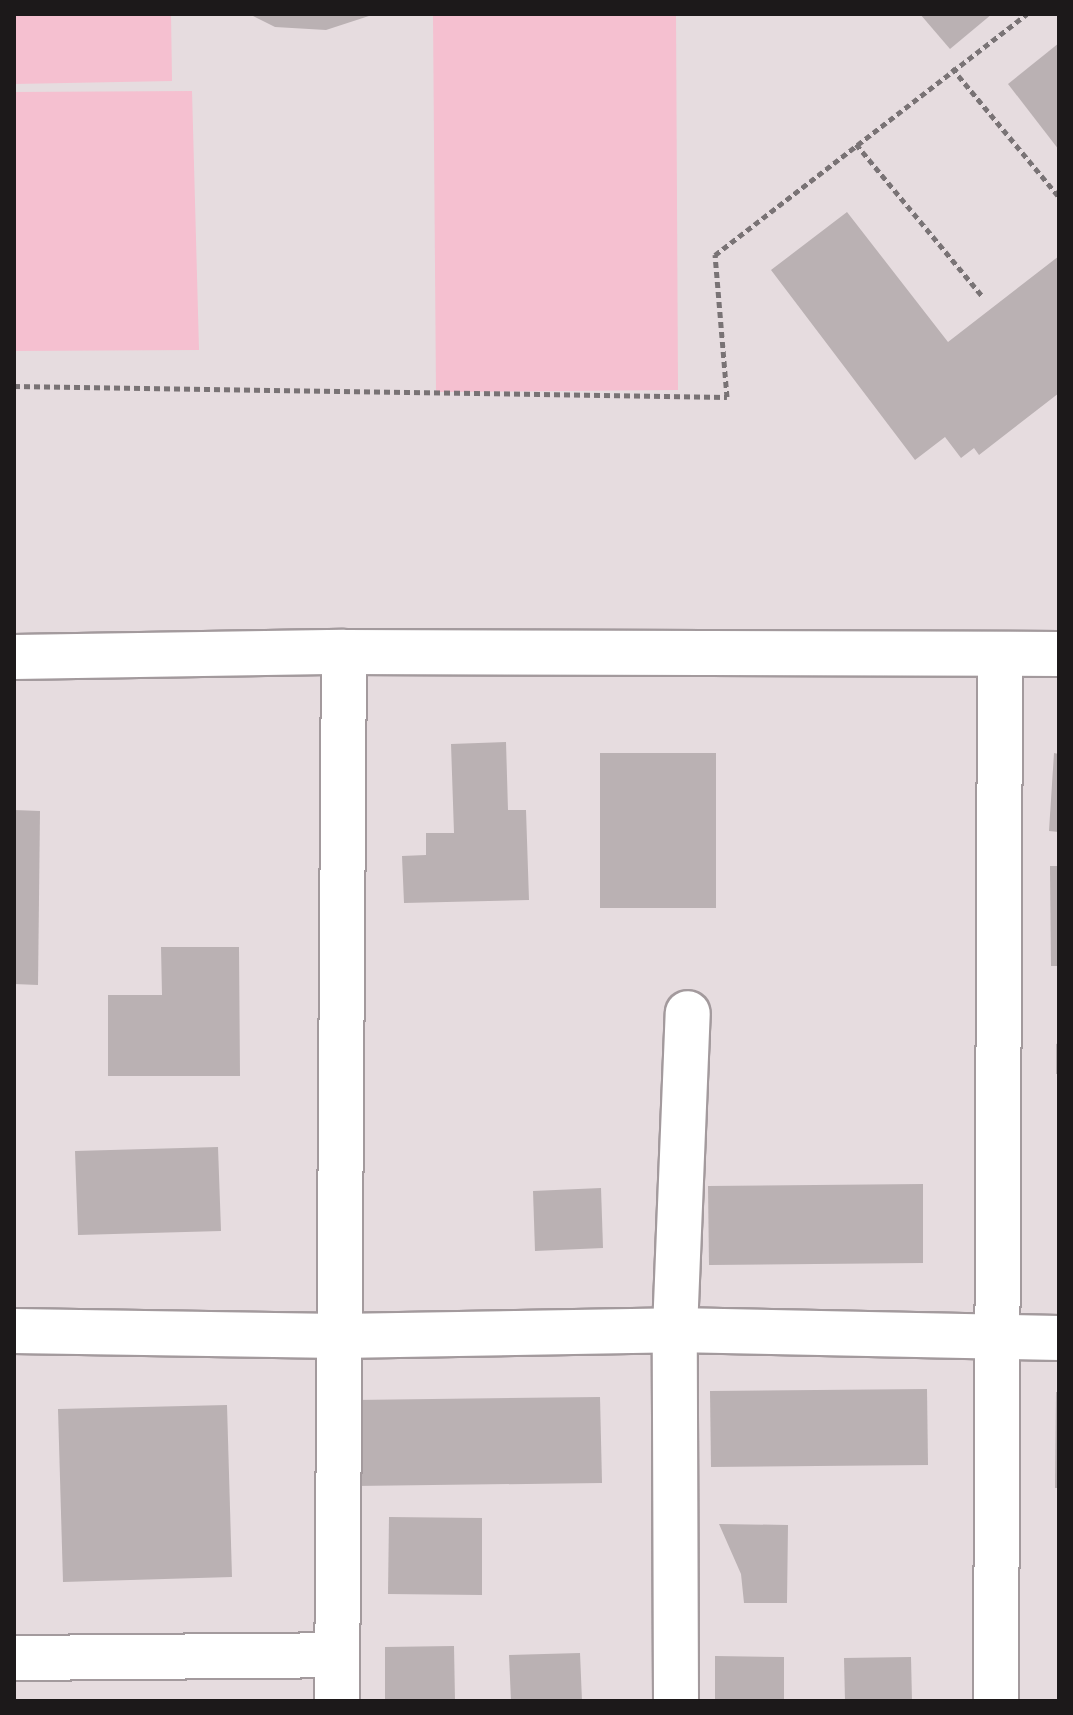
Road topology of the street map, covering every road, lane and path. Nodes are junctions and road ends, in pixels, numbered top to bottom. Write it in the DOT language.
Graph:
graph roads {
  1 [pos="1027,14"];
  2 [pos="952,68"];
  3 [pos="856,144"];
  4 [pos="1059,197"];
  5 [pos="983,297"];
  6 [pos="14,386"];
  7 [pos="344,652"];
  8 [pos="1059,654"];
  9 [pos="1000,655"];
  10 [pos="14,657"];
  11 [pos="688,1013"];
  12 [pos="675,1330"];
  13 [pos="14,1331"];
  14 [pos="339,1336"];
  15 [pos="995,1338"];
  16 [pos="1059,1338"];
  17 [pos="337,1655"];
  18 [pos="14,1658"];
  19 [pos="337,1701"];
  20 [pos="676,1701"];
  21 [pos="996,1701"];
  1 -- 2 [label="path"];
  2 -- 3 [label="path"];
  2 -- 4 [label="path"];
  3 -- 5 [label="path"];
  3 -- 6 [label="path"];
  7 -- 9 [label="street"];
  7 -- 10 [label="street"];
  7 -- 14 [label="street"];
  8 -- 9 [label="street"];
  9 -- 15 [label="street"];
  11 -- 12 [label="street"];
  12 -- 14 [label="street"];
  12 -- 15 [label="street"];
  12 -- 20 [label="street"];
  13 -- 14 [label="street"];
  14 -- 17 [label="street"];
  15 -- 16 [label="street"];
  15 -- 21 [label="street"];
  17 -- 18 [label="street"];
  17 -- 19 [label="street"];
}
